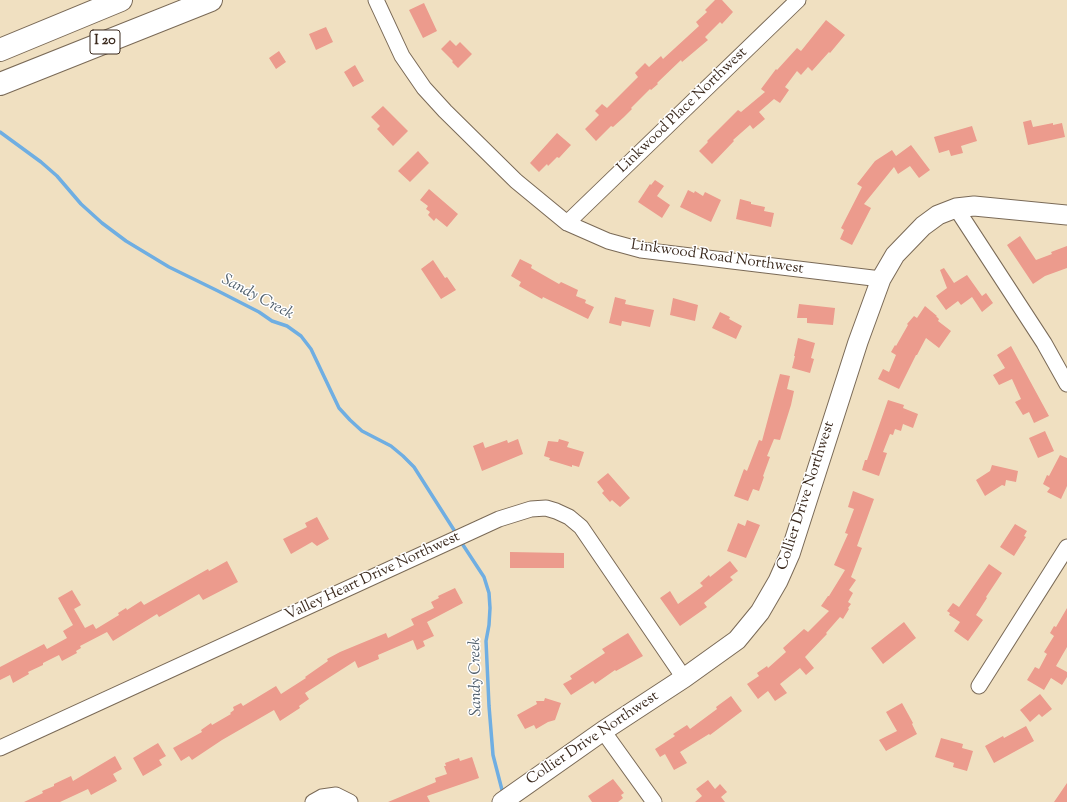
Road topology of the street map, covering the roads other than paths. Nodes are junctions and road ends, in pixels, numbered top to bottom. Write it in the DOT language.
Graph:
graph roads {
  1 [pos="121,0"];
  2 [pos="211,0"];
  3 [pos="798,0"];
  4 [pos="377,2"];
  5 [pos="0,50"];
  6 [pos="0,84"];
  7 [pos="956,208"];
  8 [pos="1067,215"];
  9 [pos="567,223"];
  10 [pos="881,279"];
  11 [pos="1067,384"];
  12 [pos="1067,547"];
  13 [pos="684,678"];
  14 [pos="979,686"];
  15 [pos="602,731"];
  16 [pos="0,748"];
  17 [pos="313,802"];
  18 [pos="350,802"];
  19 [pos="502,802"];
  20 [pos="654,802"];
  1 -- 5 [label="highway, I 20"];
  2 -- 6 [label="highway, I 20"];
  3 -- 9 [label="street, Linkwood Place Northwest"];
  4 -- 9 [label="street, Linkwood Road Northwest"];
  7 -- 8 [label="main road, Collier Drive Northwest"];
  7 -- 10 [label="main road, Collier Drive Northwest"];
  7 -- 11 [label="street"];
  9 -- 10 [label="street, Linkwood Road Northwest"];
  10 -- 13 [label="main road, Collier Drive Northwest"];
  12 -- 14 [label="street"];
  13 -- 15 [label="main road, Collier Drive Northwest"];
  13 -- 16 [label="street, Valley Heart Drive Northwest"];
  15 -- 19 [label="main road, Collier Drive Northwest"];
  15 -- 20 [label="street"];
  17 -- 18 [label="street"];
}
